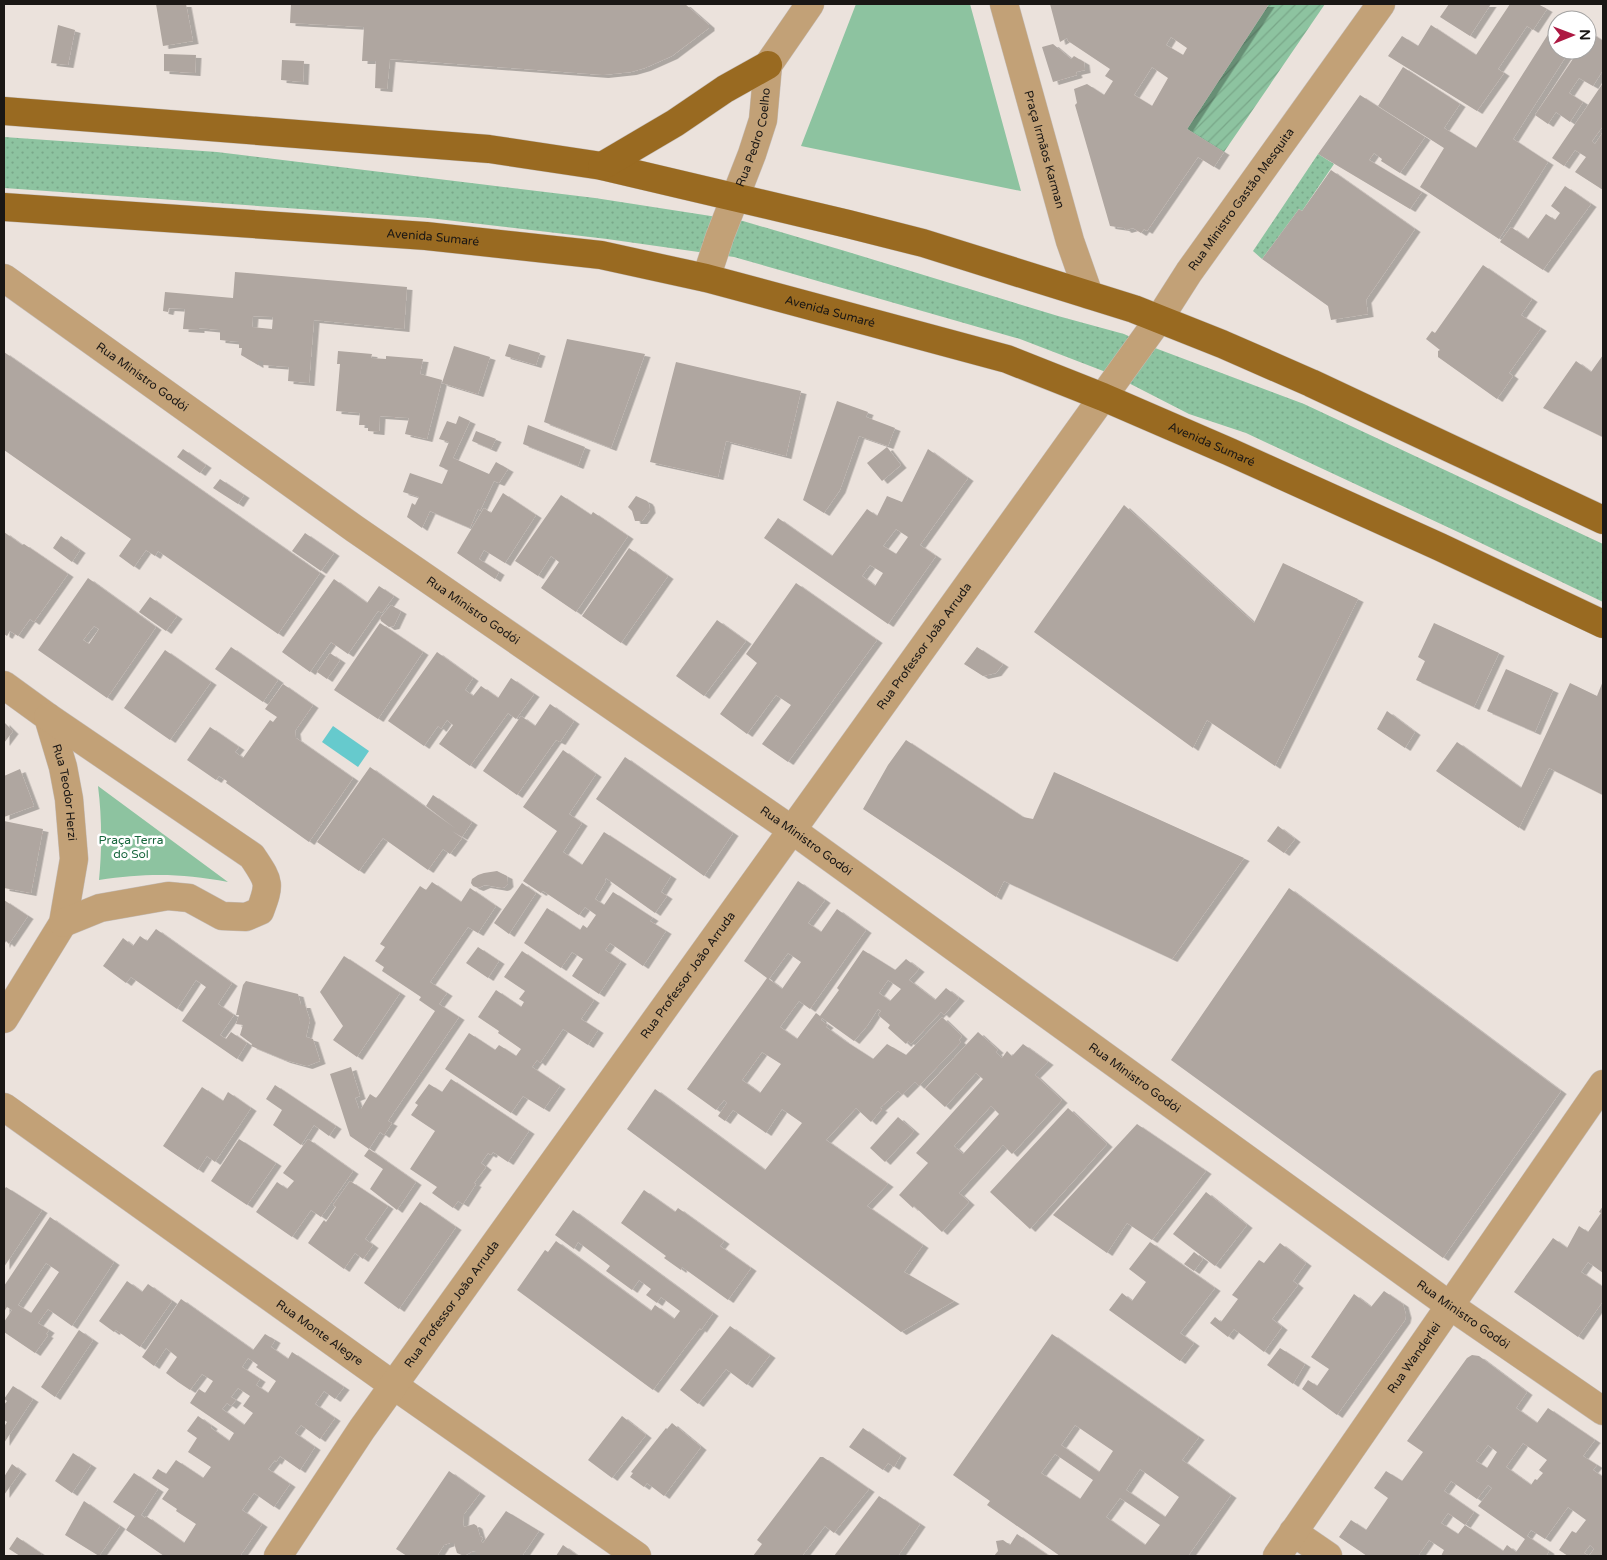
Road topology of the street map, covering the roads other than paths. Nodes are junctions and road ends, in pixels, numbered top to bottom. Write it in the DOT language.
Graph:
graph roads {
  1 [pos="810,4"];
  2 [pos="1004,4"];
  3 [pos="1381,4"];
  4 [pos="768,65"];
  5 [pos="4,110"];
  6 [pos="602,166"];
  7 [pos="735,198"];
  8 [pos="4,207"];
  9 [pos="4,278"];
  10 [pos="706,278"];
  11 [pos="1089,295"];
  12 [pos="1158,319"];
  13 [pos="1103,397"];
  14 [pos="1603,520"];
  15 [pos="1603,624"];
  16 [pos="4,686"];
  17 [pos="48,717"];
  18 [pos="792,830"];
  19 [pos="63,923"];
  20 [pos="4,1019"];
  21 [pos="1603,1084"];
  22 [pos="4,1107"];
  23 [pos="1449,1305"];
  24 [pos="394,1385"];
  25 [pos="1603,1411"];
  26 [pos="1293,1532"];
  27 [pos="278,1556"];
  28 [pos="637,1556"];
  29 [pos="1276,1556"];
  30 [pos="1328,1556"];
  1 -- 4 [label="street, Rua Pedro Coelho"];
  2 -- 11 [label="street, Praça Irmãos Karman"];
  3 -- 12 [label="street, Rua Ministro Gastão Mesquita"];
  4 -- 6 [label="main road"];
  4 -- 7 [label="street, Rua Pedro Coelho"];
  5 -- 6 [label="main road"];
  6 -- 7 [label="main road"];
  7 -- 10 [label="street, Rua Pedro Coelho"];
  7 -- 11 [label="main road"];
  8 -- 10 [label="main road, Avenida Sumaré"];
  9 -- 18 [label="street, Rua Ministro Godói"];
  10 -- 13 [label="main road, Avenida Sumaré"];
  11 -- 12 [label="main road"];
  12 -- 13 [label="street, Rua Ministro Gastão Mesquita"];
  12 -- 14 [label="main road"];
  13 -- 15 [label="main road, Avenida Sumaré"];
  13 -- 18 [label="street, Rua Professor João Arruda"];
  16 -- 17 [label="street"];
  17 -- 19 [label="street, Rua Teodor Herzi"];
  17 -- 19 [label="street"];
  18 -- 23 [label="street, Rua Ministro Godói"];
  18 -- 24 [label="street, Rua Professor João Arruda"];
  19 -- 20 [label="street"];
  21 -- 23 [label="street, Rua Wanderlei"];
  22 -- 24 [label="street, Rua Monte Alegre"];
  23 -- 25 [label="street, Rua Ministro Godói"];
  23 -- 26 [label="street, Rua Wanderlei"];
  24 -- 27 [label="street, Rua Professor João Arruda"];
  24 -- 28 [label="street, Rua Monte Alegre"];
  26 -- 29 [label="street, Rua Wanderlei"];
  26 -- 30 [label="street"];
}
